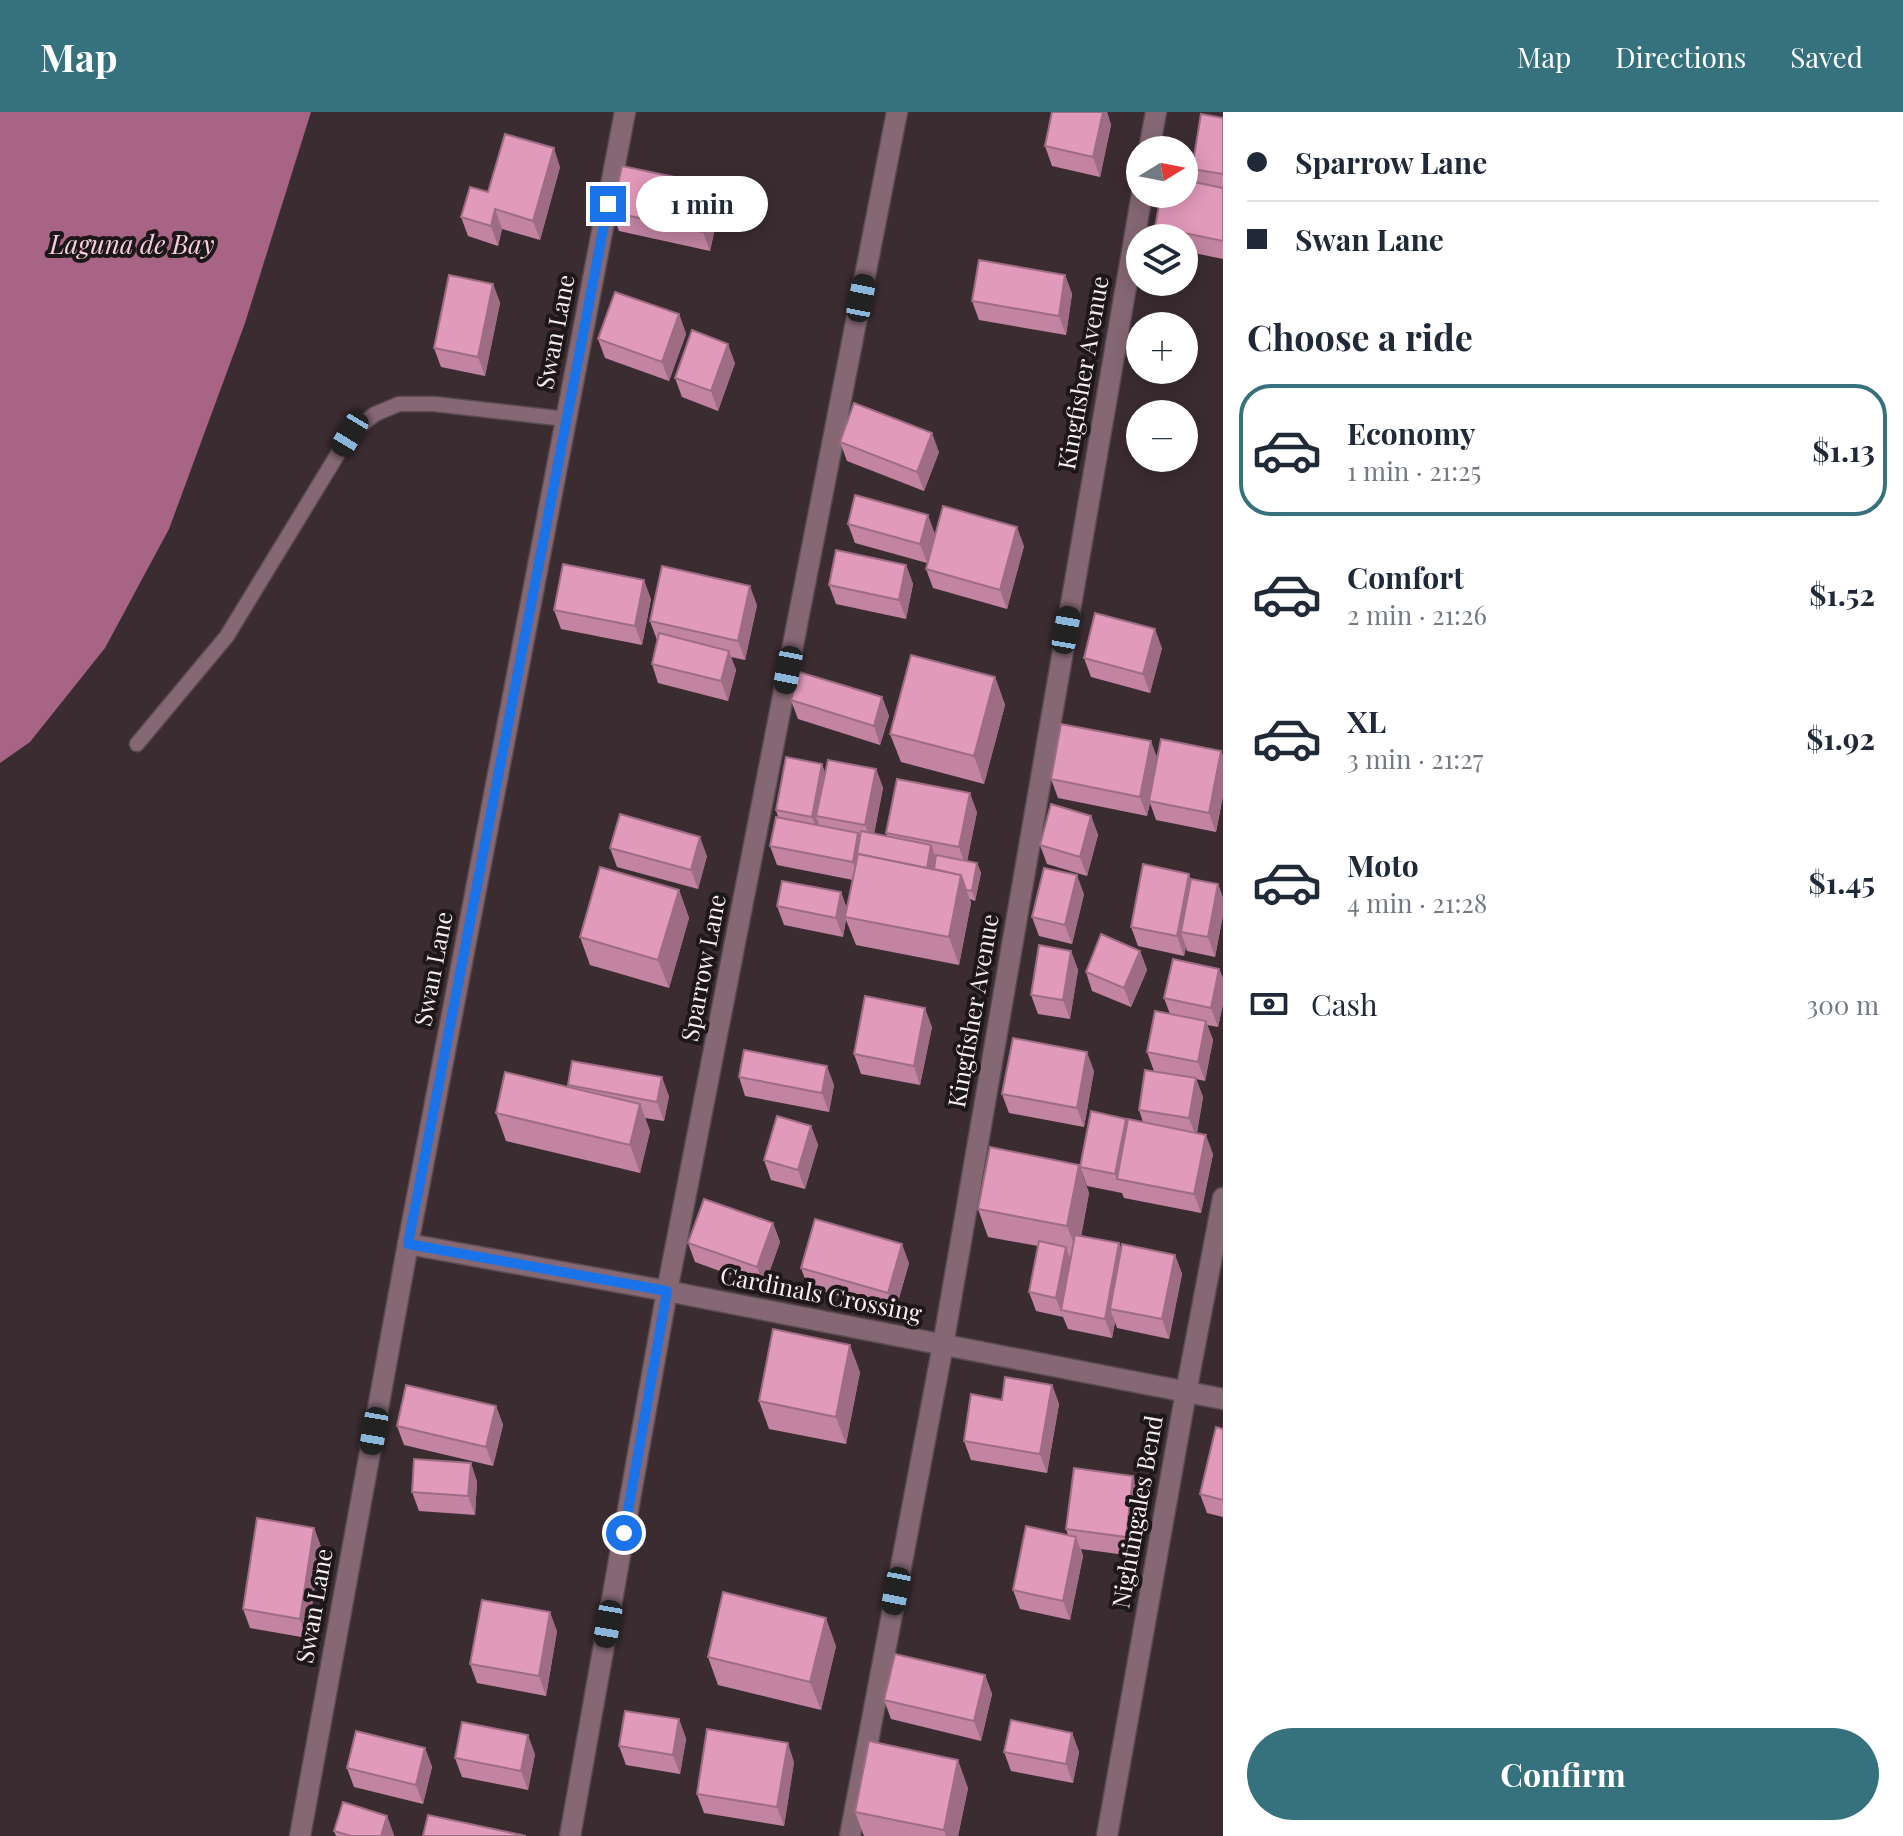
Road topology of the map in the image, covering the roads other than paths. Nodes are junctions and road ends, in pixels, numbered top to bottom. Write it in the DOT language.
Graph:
graph roads {
  1 [pos="625,112"];
  2 [pos="897,112"];
  3 [pos="1156,112"];
  4 [pos="1152,136"];
  5 [pos="1140,208"];
  6 [pos="566,419"];
  7 [pos="137,744"];
  8 [pos="1223,1198"];
  9 [pos="408,1244"];
  10 [pos="667,1291"];
  11 [pos="943,1345"];
  12 [pos="1186,1392"];
  13 [pos="1223,1399"];
  14 [pos="300,1836"];
  15 [pos="570,1836"];
  16 [pos="850,1836"];
  17 [pos="1107,1836"];
  1 -- 6 [label="street, Swan Lane"];
  2 -- 10 [label="street, Sparrow Lane"];
  3 -- 4 [label="street"];
  5 -- 11 [label="street, Kingfisher Avenue"];
  6 -- 7 [label="lane"];
  6 -- 9 [label="street, Swan Lane"];
  8 -- 12 [label="street, Nightingales Bend"];
  9 -- 10 [label="street, Cardinals Crossing"];
  9 -- 14 [label="street, Swan Lane"];
  10 -- 11 [label="street, Cardinals Crossing"];
  10 -- 15 [label="street, Sparrow Lane"];
  11 -- 12 [label="street, Cardinals Crossing"];
  11 -- 16 [label="street, Kingfisher Avenue"];
  12 -- 13 [label="street, Cardinals Crossing"];
  12 -- 17 [label="street, Nightingales Bend"];
}
